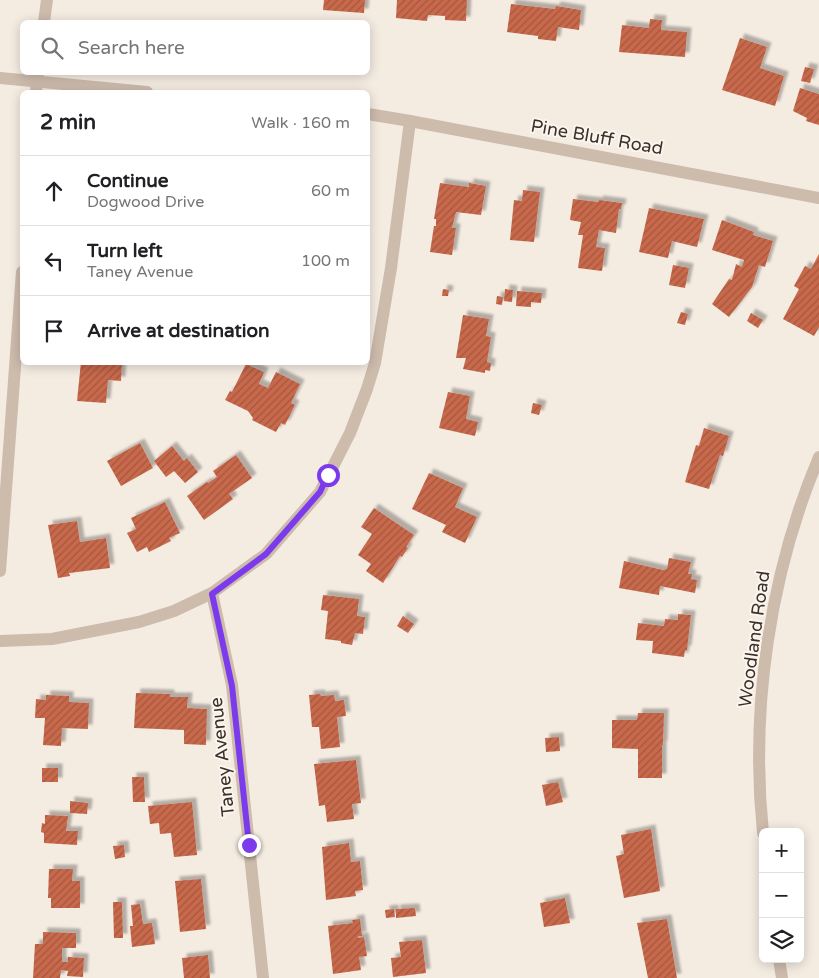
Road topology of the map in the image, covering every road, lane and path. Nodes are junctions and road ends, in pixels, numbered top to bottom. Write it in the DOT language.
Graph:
graph roads {
  1 [pos="47,0"];
  2 [pos="44,20"];
  3 [pos="0,78"];
  4 [pos="37,82"];
  5 [pos="125,90"];
  6 [pos="370,114"];
  7 [pos="410,120"];
  8 [pos="819,198"];
  9 [pos="20,299"];
  10 [pos="819,457"];
  11 [pos="814,482"];
  12 [pos="0,571"];
  13 [pos="212,594"];
  14 [pos="0,641"];
  15 [pos="763,828"];
  16 [pos="780,963"];
  17 [pos="263,978"];
  18 [pos="782,978"];
  1 -- 2 [label="street"];
  3 -- 4 [label="street"];
  4 -- 5 [label="street"];
  6 -- 7 [label="street, Pine Bluff Road"];
  7 -- 8 [label="street, Pine Bluff Road"];
  7 -- 13 [label="street"];
  9 -- 12 [label="street"];
  10 -- 11 [label="street, Woodland Road"];
  11 -- 15 [label="street, Woodland Road"];
  13 -- 14 [label="street"];
  13 -- 17 [label="street, Taney Avenue"];
  16 -- 18 [label="street"];
}
